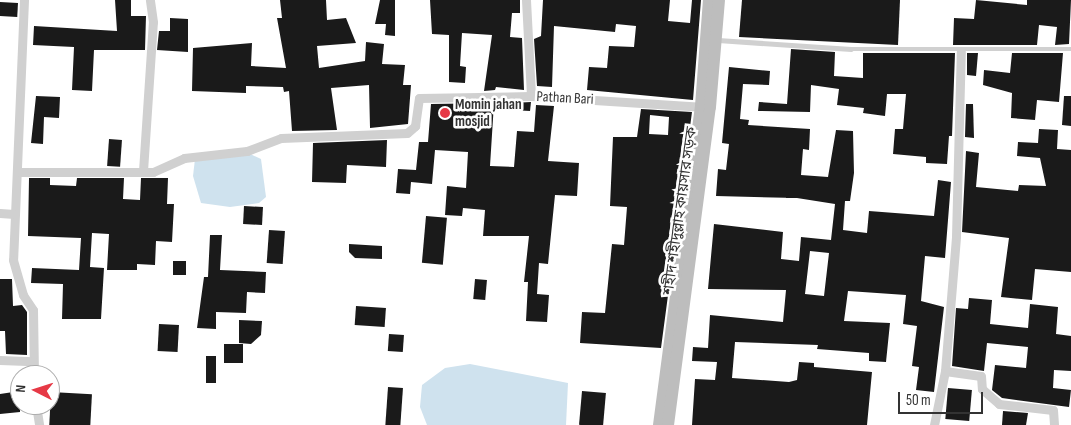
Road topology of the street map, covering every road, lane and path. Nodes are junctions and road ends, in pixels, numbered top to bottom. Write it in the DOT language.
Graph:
graph roads {
  1 [pos="24,0"];
  2 [pos="150,0"];
  3 [pos="526,0"];
  4 [pos="709,0"];
  5 [pos="719,0"];
  6 [pos="716,40"];
  7 [pos="1071,49"];
  8 [pos="961,51"];
  9 [pos="531,96"];
  10 [pos="706,107"];
  11 [pos="143,171"];
  12 [pos="19,172"];
  13 [pos="0,213"];
  14 [pos="14,214"];
  15 [pos="0,360"];
  16 [pos="33,360"];
  17 [pos="33,365"];
  18 [pos="945,371"];
  19 [pos="659,425"];
  20 [pos="668,425"];
  21 [pos="934,425"];
  22 [pos="1054,425"];
  1 -- 12 [label="street"];
  2 -- 11 [label="street"];
  3 -- 9 [label="street"];
  4 -- 10 [label="main road, শহীদ শহীদুল্লাহ কায়সার সড়ক"];
  5 -- 6 [label="main road, শহীদ শহীদুল্লাহ কায়সার সড়ক"];
  6 -- 8 [label="lane"];
  6 -- 10 [label="main road, শহীদ শহীদুল্লাহ কায়সার সড়ক"];
  7 -- 8 [label="lane"];
  8 -- 18 [label="street"];
  9 -- 10 [label="street, Pathan Bari"];
  9 -- 11 [label="street, Pathan Bari"];
  10 -- 19 [label="main road, শহীদ শহীদুল্লাহ কায়সার সড়ক"];
  10 -- 20 [label="main road, শহীদ শহীদুল্লাহ কায়সার সড়ক"];
  11 -- 12 [label="street"];
  12 -- 14 [label="street"];
  13 -- 14 [label="street"];
  14 -- 16 [label="street"];
  15 -- 16 [label="street"];
  16 -- 17 [label="street"];
  18 -- 21 [label="street"];
  18 -- 22 [label="street"];
}
